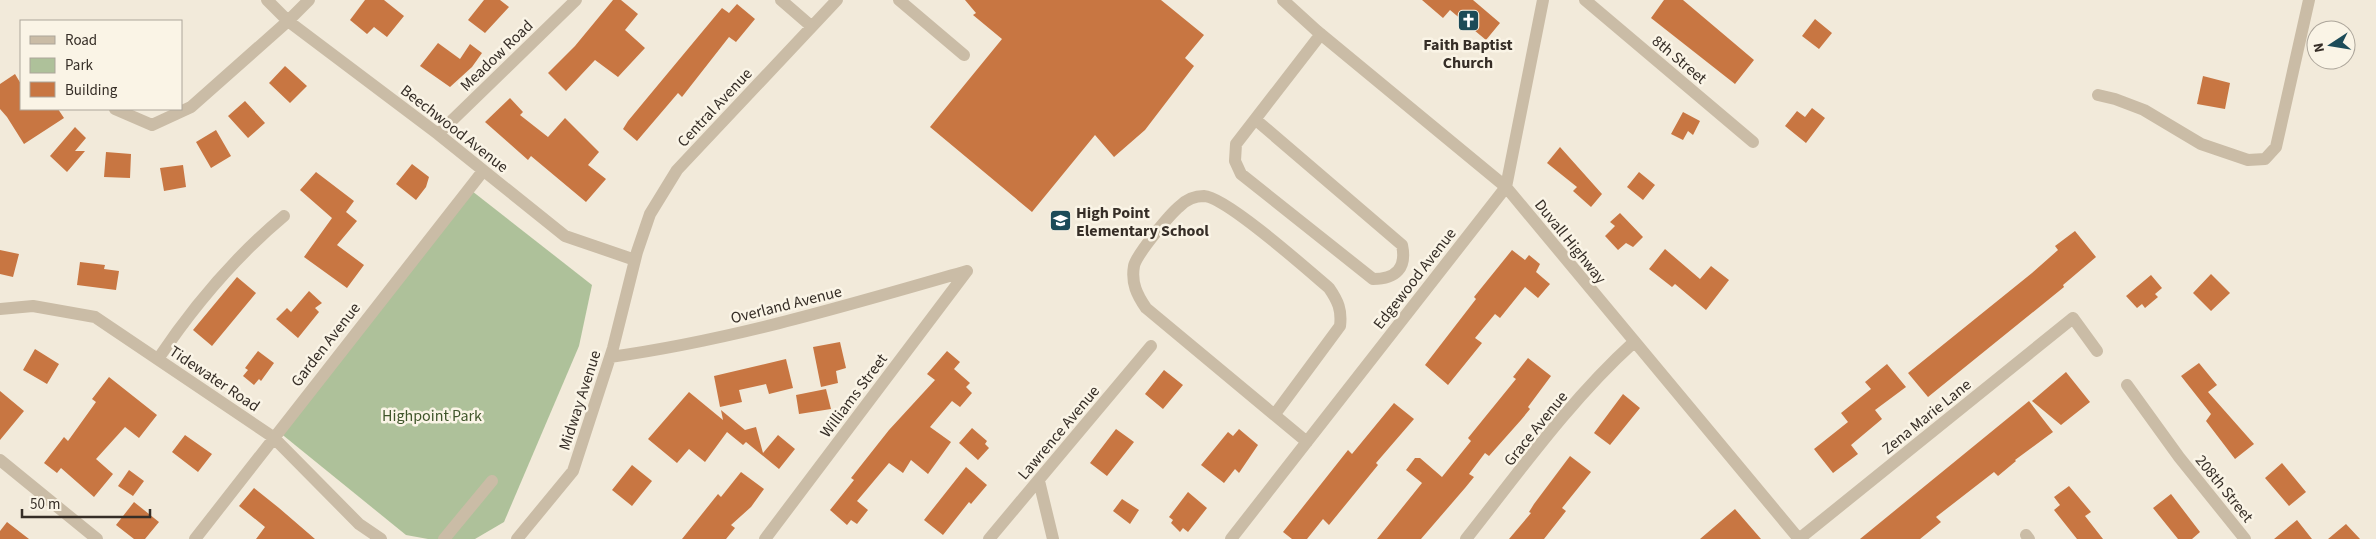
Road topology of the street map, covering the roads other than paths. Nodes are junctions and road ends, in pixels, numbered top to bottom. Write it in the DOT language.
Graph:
graph roads {
  1 [pos="267,0"];
  2 [pos="308,0"];
  3 [pos="576,0"];
  4 [pos="781,0"];
  5 [pos="837,0"];
  6 [pos="899,0"];
  7 [pos="1283,0"];
  8 [pos="1543,0"];
  9 [pos="1585,0"];
  10 [pos="2309,0"];
  11 [pos="288,21"];
  12 [pos="811,26"];
  13 [pos="1321,34"];
  14 [pos="964,55"];
  15 [pos="2098,95"];
  16 [pos="117,110"];
  17 [pos="1256,120"];
  18 [pos="438,134"];
  19 [pos="1753,142"];
  20 [pos="483,171"];
  21 [pos="1506,187"];
  22 [pos="284,216"];
  23 [pos="636,256"];
  24 [pos="967,271"];
  25 [pos="0,310"];
  26 [pos="1634,342"];
  27 [pos="1151,346"];
  28 [pos="2097,351"];
  29 [pos="610,357"];
  30 [pos="158,359"];
  31 [pos="2127,385"];
  32 [pos="1275,414"];
  33 [pos="273,437"];
  34 [pos="1307,442"];
  35 [pos="0,460"];
  36 [pos="492,481"];
  37 [pos="1039,481"];
  38 [pos="97,539"];
  39 [pos="195,539"];
  40 [pos="381,539"];
  41 [pos="444,539"];
  42 [pos="517,539"];
  43 [pos="765,539"];
  44 [pos="989,539"];
  45 [pos="1053,539"];
  46 [pos="1231,539"];
  47 [pos="1466,539"];
  48 [pos="1799,539"];
  49 [pos="2245,539"];
  1 -- 11 [label="street, Beechwood Avenue"];
  2 -- 11 [label="street"];
  3 -- 18 [label="street, Meadow Road"];
  4 -- 12 [label="street"];
  5 -- 12 [label="street, Central Avenue"];
  6 -- 14 [label="street"];
  7 -- 13 [label="street, Duvall Highway"];
  8 -- 21 [label="street, Edgewood Avenue"];
  9 -- 19 [label="street, 8th Street"];
  10 -- 15 [label="street"];
  11 -- 16 [label="street"];
  11 -- 18 [label="street, Beechwood Avenue"];
  12 -- 23 [label="street, Central Avenue"];
  13 -- 17 [label="street"];
  13 -- 21 [label="street, Duvall Highway"];
  17 -- 17 [label="street"];
  18 -- 20 [label="street, Beechwood Avenue"];
  20 -- 23 [label="street, Beechwood Avenue"];
  20 -- 33 [label="street, Garden Avenue"];
  21 -- 26 [label="street, Duvall Highway"];
  21 -- 34 [label="street, Edgewood Avenue"];
  22 -- 30 [label="street"];
  23 -- 29 [label="street, Midway Avenue"];
  24 -- 29 [label="street, Overland Avenue"];
  24 -- 43 [label="street, Williams Street"];
  25 -- 30 [label="street, Tidewater Road"];
  26 -- 47 [label="street, Grace Avenue"];
  26 -- 48 [label="street, Duvall Highway"];
  27 -- 37 [label="street, Lawrence Avenue"];
  28 -- 48 [label="street, Zena Marie Lane"];
  29 -- 42 [label="street, Midway Avenue"];
  30 -- 33 [label="street, Tidewater Road"];
  31 -- 49 [label="street, 208th Street"];
  32 -- 32 [label="street"];
  32 -- 34 [label="street"];
  33 -- 39 [label="street, Garden Avenue"];
  33 -- 40 [label="street, Tidewater Road"];
  34 -- 46 [label="street, Edgewood Avenue"];
  35 -- 38 [label="street"];
  36 -- 41 [label="street"];
  37 -- 44 [label="street, Lawrence Avenue"];
  37 -- 45 [label="street"];
}
